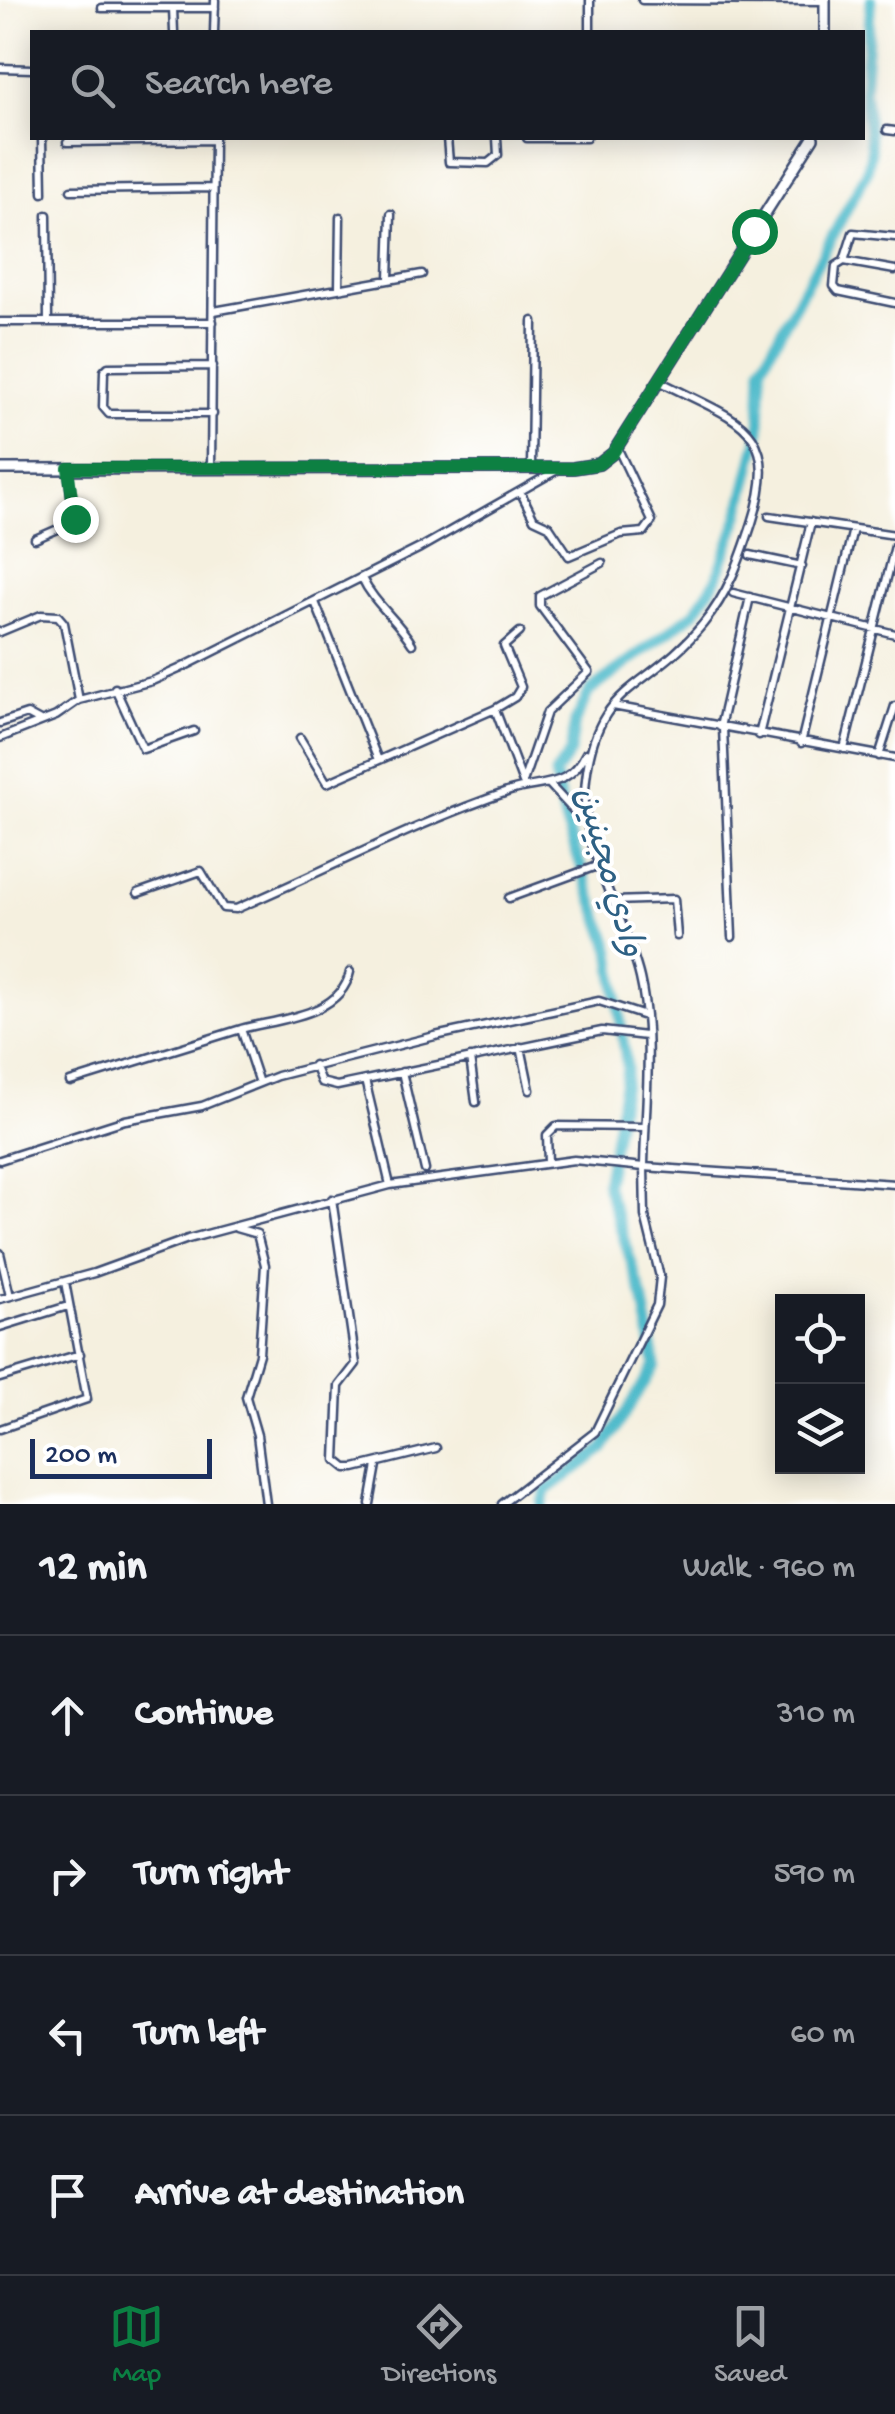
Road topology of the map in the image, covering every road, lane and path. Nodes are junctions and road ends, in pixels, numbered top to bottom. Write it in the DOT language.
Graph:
graph roads {
  1 [pos="590,0"];
  2 [pos="642,0"];
  3 [pos="825,0"];
  4 [pos="215,4"];
  5 [pos="102,8"];
  6 [pos="174,8"];
  7 [pos="174,30"];
  8 [pos="214,30"];
  9 [pos="590,30"];
  10 [pos="825,30"];
  11 [pos="0,68"];
  12 [pos="30,69"];
  13 [pos="42,140"];
  14 [pos="165,140"];
  15 [pos="214,140"];
  16 [pos="446,140"];
  17 [pos="497,140"];
  18 [pos="812,140"];
  19 [pos="68,142"];
  20 [pos="213,188"];
  21 [pos="71,190"];
  22 [pos="44,193"];
  23 [pos="47,214"];
  24 [pos="391,214"];
  25 [pos="340,216"];
  26 [pos="895,237"];
  27 [pos="844,262"];
  28 [pos="895,270"];
  29 [pos="422,274"];
  30 [pos="389,279"];
  31 [pos="338,288"];
  32 [pos="895,302"];
  33 [pos="214,311"];
  34 [pos="0,322"];
  35 [pos="48,322"];
  36 [pos="214,322"];
  37 [pos="533,322"];
  38 [pos="213,366"];
  39 [pos="661,382"];
  40 [pos="213,414"];
  41 [pos="617,447"];
  42 [pos="0,468"];
  43 [pos="68,468"];
  44 [pos="531,468"];
  45 [pos="560,468"];
  46 [pos="211,469"];
  47 [pos="521,493"];
  48 [pos="768,516"];
  49 [pos="811,522"];
  50 [pos="853,529"];
  51 [pos="895,535"];
  52 [pos="35,539"];
  53 [pos="895,546"];
  54 [pos="750,555"];
  55 [pos="602,563"];
  56 [pos="802,566"];
  57 [pos="362,578"];
  58 [pos="733,593"];
  59 [pos="750,598"];
  60 [pos="314,602"];
  61 [pos="792,608"];
  62 [pos="832,618"];
  63 [pos="874,628"];
  64 [pos="0,632"];
  65 [pos="520,632"];
  66 [pos="895,634"];
  67 [pos="412,644"];
  68 [pos="115,688"];
  69 [pos="80,700"];
  70 [pos="612,706"];
  71 [pos="895,706"];
  72 [pos="496,709"];
  73 [pos="40,722"];
  74 [pos="0,723"];
  75 [pos="722,728"];
  76 [pos="194,732"];
  77 [pos="759,735"];
  78 [pos="0,738"];
  79 [pos="300,738"];
  80 [pos="801,742"];
  81 [pos="589,745"];
  82 [pos="844,749"];
  83 [pos="880,756"];
  84 [pos="895,758"];
  85 [pos="378,760"];
  86 [pos="554,783"];
  87 [pos="525,784"];
  88 [pos="584,815"];
  89 [pos="598,866"];
  90 [pos="138,892"];
  91 [pos="509,898"];
  92 [pos="613,901"];
  93 [pos="677,936"];
  94 [pos="732,938"];
  95 [pos="350,972"];
  96 [pos="645,1016"];
  97 [pos="240,1029"];
  98 [pos="646,1036"];
  99 [pos="522,1046"];
  100 [pos="470,1058"];
  101 [pos="314,1065"];
  102 [pos="402,1072"];
  103 [pos="365,1080"];
  104 [pos="70,1082"];
  105 [pos="259,1083"];
  106 [pos="530,1090"];
  107 [pos="476,1102"];
  108 [pos="644,1128"];
  109 [pos="0,1160"];
  110 [pos="548,1162"];
  111 [pos="644,1167"];
  112 [pos="424,1170"];
  113 [pos="895,1184"];
  114 [pos="390,1186"];
  115 [pos="332,1200"];
  116 [pos="231,1227"];
  117 [pos="0,1252"];
  118 [pos="65,1282"];
  119 [pos="10,1296"];
  120 [pos="0,1298"];
  121 [pos="68,1306"];
  122 [pos="0,1327"];
  123 [pos="80,1354"];
  124 [pos="0,1378"];
  125 [pos="0,1430"];
  126 [pos="436,1448"];
  127 [pos="378,1464"];
  128 [pos="266,1504"];
  129 [pos="370,1504"];
  130 [pos="502,1504"];
  1 -- 9 [label="street"];
  2 -- 3 [label="street"];
  3 -- 10 [label="street"];
  4 -- 6 [label="street"];
  4 -- 8 [label="street"];
  5 -- 6 [label="street"];
  6 -- 7 [label="street"];
  11 -- 12 [label="street"];
  13 -- 22 [label="street"];
  14 -- 19 [label="street"];
  15 -- 20 [label="street"];
  16 -- 17 [label="street"];
  18 -- 39 [label="street"];
  20 -- 21 [label="street"];
  20 -- 33 [label="street"];
  23 -- 35 [label="street"];
  24 -- 30 [label="street"];
  25 -- 31 [label="street"];
  26 -- 27 [label="street"];
  27 -- 28 [label="street"];
  27 -- 32 [label="street"];
  29 -- 30 [label="street"];
  30 -- 31 [label="street"];
  31 -- 33 [label="street"];
  33 -- 36 [label="street"];
  34 -- 35 [label="street"];
  35 -- 36 [label="street"];
  36 -- 38 [label="street"];
  37 -- 44 [label="street"];
  38 -- 40 [label="street"];
  38 -- 40 [label="street"];
  39 -- 41 [label="street"];
  39 -- 70 [label="street"];
  40 -- 46 [label="street"];
  41 -- 45 [label="street"];
  41 -- 47 [label="street"];
  42 -- 43 [label="street"];
  43 -- 46 [label="street"];
  43 -- 52 [label="street"];
  44 -- 45 [label="street"];
  44 -- 46 [label="street"];
  45 -- 47 [label="street"];
  47 -- 57 [label="street"];
  48 -- 49 [label="street"];
  49 -- 50 [label="street"];
  49 -- 56 [label="street"];
  50 -- 51 [label="street"];
  50 -- 62 [label="street"];
  53 -- 63 [label="street"];
  54 -- 56 [label="street"];
  55 -- 87 [label="street"];
  56 -- 61 [label="street"];
  57 -- 60 [label="street"];
  57 -- 67 [label="street"];
  58 -- 59 [label="street"];
  59 -- 61 [label="street"];
  59 -- 75 [label="street"];
  60 -- 68 [label="street"];
  60 -- 85 [label="street"];
  61 -- 62 [label="street"];
  61 -- 77 [label="street"];
  62 -- 63 [label="street"];
  62 -- 80 [label="street"];
  63 -- 66 [label="street"];
  63 -- 82 [label="street"];
  64 -- 69 [label="street"];
  65 -- 72 [label="street"];
  68 -- 69 [label="street"];
  68 -- 76 [label="street"];
  69 -- 73 [label="street"];
  70 -- 75 [label="street"];
  70 -- 81 [label="street"];
  71 -- 83 [label="street"];
  72 -- 85 [label="street"];
  72 -- 87 [label="street"];
  73 -- 74 [label="street"];
  73 -- 78 [label="street"];
  75 -- 77 [label="street"];
  75 -- 94 [label="street"];
  77 -- 80 [label="street"];
  79 -- 85 [label="street"];
  80 -- 82 [label="street"];
  81 -- 86 [label="street"];
  81 -- 88 [label="street"];
  82 -- 83 [label="street"];
  83 -- 84 [label="street"];
  86 -- 87 [label="street"];
  86 -- 88 [label="street"];
  87 -- 90 [label="street"];
  88 -- 89 [label="street"];
  89 -- 91 [label="street"];
  89 -- 92 [label="street"];
  92 -- 93 [label="street"];
  92 -- 96 [label="street"];
  95 -- 97 [label="street"];
  96 -- 98 [label="street"];
  96 -- 101 [label="street"];
  97 -- 104 [label="street"];
  97 -- 105 [label="street"];
  98 -- 99 [label="street"];
  98 -- 108 [label="street"];
  99 -- 100 [label="street"];
  99 -- 106 [label="street"];
  100 -- 102 [label="street"];
  100 -- 107 [label="street"];
  101 -- 103 [label="street"];
  101 -- 105 [label="street"];
  102 -- 103 [label="street"];
  102 -- 112 [label="street"];
  103 -- 114 [label="street"];
  105 -- 109 [label="street"];
  108 -- 110 [label="street"];
  108 -- 111 [label="street"];
  110 -- 111 [label="street"];
  110 -- 114 [label="street"];
  111 -- 113 [label="street"];
  111 -- 130 [label="street"];
  114 -- 115 [label="street"];
  115 -- 116 [label="street"];
  115 -- 127 [label="street"];
  116 -- 118 [label="street"];
  116 -- 128 [label="street"];
  117 -- 119 [label="street"];
  118 -- 119 [label="street"];
  118 -- 121 [label="street"];
  119 -- 120 [label="street"];
  121 -- 122 [label="street"];
  121 -- 123 [label="street"];
  123 -- 124 [label="street"];
  123 -- 125 [label="street"];
  126 -- 127 [label="street"];
  127 -- 129 [label="street"];
}
